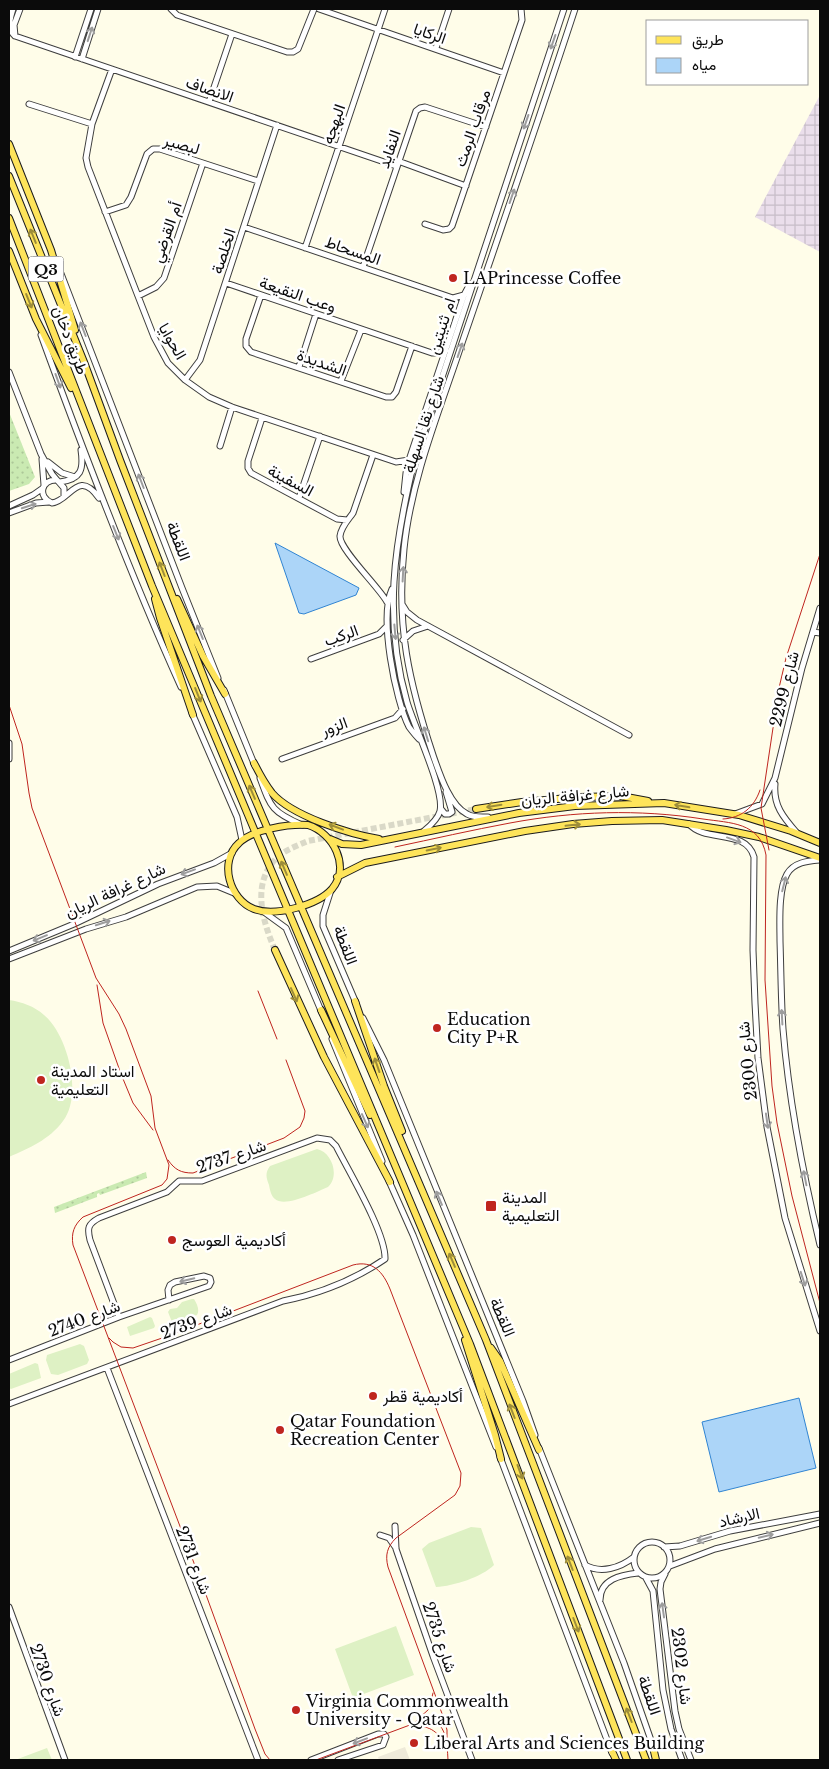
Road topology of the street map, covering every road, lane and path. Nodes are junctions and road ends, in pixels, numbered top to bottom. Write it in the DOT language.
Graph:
graph roads {
  1 [pos="13,9"];
  2 [pos="20,9"];
  3 [pos="91,9"];
  4 [pos="98,9"];
  5 [pos="171,9"];
  6 [pos="314,9"];
  7 [pos="319,9"];
  8 [pos="385,9"];
  9 [pos="449,9"];
  10 [pos="521,9"];
  11 [pos="564,9"];
  12 [pos="574,9"];
  13 [pos="379,29"];
  14 [pos="232,34"];
  15 [pos="15,36"];
  16 [pos="436,48"];
  17 [pos="75,57"];
  18 [pos="82,59"];
  19 [pos="112,69"];
  20 [pos="504,73"];
  21 [pos="209,102"];
  22 [pos="29,104"];
  23 [pos="92,124"];
  24 [pos="277,125"];
  25 [pos="486,127"];
  26 [pos="9,144"];
  27 [pos="339,146"];
  28 [pos="203,163"];
  29 [pos="397,163"];
  30 [pos="9,176"];
  31 [pos="258,181"];
  32 [pos="466,186"];
  33 [pos="105,212"];
  34 [pos="9,218"];
  35 [pos="425,224"];
  36 [pos="244,227"];
  37 [pos="305,248"];
  38 [pos="51,250"];
  39 [pos="9,251"];
  40 [pos="363,267"];
  41 [pos="474,278"];
  42 [pos="226,283"];
  43 [pos="261,295"];
  44 [pos="464,295"];
  45 [pos="138,296"];
  46 [pos="453,298"];
  47 [pos="460,308"];
  48 [pos="316,314"];
  49 [pos="36,319"];
  50 [pos="361,330"];
  51 [pos="412,346"];
  52 [pos="446,349"];
  53 [pos="434,353"];
  54 [pos="84,362"];
  55 [pos="441,365"];
  56 [pos="299,367"];
  57 [pos="9,372"];
  58 [pos="185,380"];
  59 [pos="341,381"];
  60 [pos="232,407"];
  61 [pos="86,416"];
  62 [pos="262,418"];
  63 [pos="320,436"];
  64 [pos="80,442"];
  65 [pos="220,446"];
  66 [pos="373,455"];
  67 [pos="42,456"];
  68 [pos="409,460"];
  69 [pos="396,462"];
  70 [pos="406,473"];
  71 [pos="75,478"];
  72 [pos="58,481"];
  73 [pos="43,487"];
  74 [pos="64,496"];
  75 [pos="299,498"];
  76 [pos="405,499"];
  77 [pos="50,502"];
  78 [pos="105,505"];
  79 [pos="9,506"];
  80 [pos="9,514"];
  81 [pos="347,520"];
  82 [pos="152,586"];
  83 [pos="393,587"];
  84 [pos="172,594"];
  85 [pos="388,602"];
  86 [pos="402,604"];
  87 [pos="820,608"];
  88 [pos="387,626"];
  89 [pos="429,626"];
  90 [pos="813,632"];
  91 [pos="820,633"];
  92 [pos="380,634"];
  93 [pos="388,639"];
  94 [pos="404,640"];
  95 [pos="310,659"];
  96 [pos="225,694"];
  97 [pos="403,708"];
  98 [pos="193,715"];
  99 [pos="395,718"];
  100 [pos="406,720"];
  101 [pos="629,735"];
  102 [pos="421,741"];
  103 [pos="9,743"];
  104 [pos="9,758"];
  105 [pos="282,759"];
  106 [pos="254,763"];
  107 [pos="775,778"];
  108 [pos="441,780"];
  109 [pos="664,803"];
  110 [pos="441,809"];
  111 [pos="476,809"];
  112 [pos="734,815"];
  113 [pos="504,816"];
  114 [pos="689,824"];
  115 [pos="302,825"];
  116 [pos="268,830"];
  117 [pos="424,831"];
  118 [pos="256,833"];
  119 [pos="797,833"];
  120 [pos="330,839"];
  121 [pos="242,840"];
  122 [pos="382,840"];
  123 [pos="820,843"];
  124 [pos="232,852"];
  125 [pos="820,859"];
  126 [pos="337,877"];
  127 [pos="332,889"];
  128 [pos="234,893"];
  129 [pos="301,906"];
  130 [pos="289,909"];
  131 [pos="264,912"];
  132 [pos="274,950"];
  133 [pos="9,951"];
  134 [pos="9,960"];
  135 [pos="355,1001"];
  136 [pos="321,1010"];
  137 [pos="417,1177"];
  138 [pos="390,1182"];
  139 [pos="404,1183"];
  140 [pos="820,1245"];
  141 [pos="385,1254"];
  142 [pos="169,1300"];
  143 [pos="454,1303"];
  144 [pos="119,1317"];
  145 [pos="820,1331"];
  146 [pos="486,1340"];
  147 [pos="9,1360"];
  148 [pos="108,1368"];
  149 [pos="9,1404"];
  150 [pos="539,1450"];
  151 [pos="501,1459"];
  152 [pos="820,1514"];
  153 [pos="820,1523"];
  154 [pos="395,1526"];
  155 [pos="380,1534"];
  156 [pos="664,1547"];
  157 [pos="396,1549"];
  158 [pos="634,1556"];
  159 [pos="585,1565"];
  160 [pos="670,1566"];
  161 [pos="638,1573"];
  162 [pos="665,1574"];
  163 [pos="646,1578"];
  164 [pos="600,1603"];
  165 [pos="9,1608"];
  166 [pos="652,1743"];
  167 [pos="612,1751"];
  168 [pos="65,1760"];
  169 [pos="258,1760"];
  170 [pos="310,1760"];
  171 [pos="338,1760"];
  172 [pos="472,1760"];
  173 [pos="615,1760"];
  174 [pos="627,1760"];
  175 [pos="646,1760"];
  176 [pos="657,1760"];
  177 [pos="682,1760"];
  178 [pos="691,1760"];
  1 -- 15 [label="street"];
  2 -- 15 [label="street"];
  3 -- 17 [label="street"];
  18 -- 4 [label="street, one-way"];
  5 -- 14 [label="street"];
  6 -- 14 [label="street"];
  7 -- 13 [label="street, الركايا"];
  8 -- 13 [label="street, البهجه"];
  9 -- 16 [label="street"];
  10 -- 20 [label="street, مرقاب الرمث"];
  11 -- 41 [label="street, شارع نقا السهلة, one-way"];
  86 -- 12 [label="street, شارع نقا السهلة, one-way"];
  13 -- 16 [label="street, الركايا"];
  13 -- 27 [label="street, البهجه"];
  14 -- 21 [label="street"];
  15 -- 17 [label="street, الانصاف"];
  16 -- 20 [label="street, الركايا"];
  17 -- 18 [label="street, الانصاف"];
  18 -- 19 [label="street, الانصاف"];
  19 -- 21 [label="street, الانصاف"];
  19 -- 23 [label="street, الحوايا"];
  20 -- 25 [label="street, مرقاب الرمث"];
  21 -- 24 [label="street, الانصاف"];
  22 -- 23 [label="street"];
  23 -- 33 [label="street, الحوايا"];
  24 -- 27 [label="street, الانصاف"];
  24 -- 31 [label="street, الخلصة"];
  25 -- 29 [label="street, النفايد"];
  25 -- 32 [label="street, مرقاب الرمث"];
  26 -- 38 [label="main road"];
  27 -- 29 [label="street, الانصاف"];
  27 -- 37 [label="street, البهجه"];
  28 -- 31 [label="street, لبصير"];
  28 -- 33 [label="street, لبصير"];
  28 -- 45 [label="street, أم القرضي"];
  29 -- 32 [label="street, الانصاف"];
  29 -- 40 [label="street, النفايد"];
  54 -- 30 [label="main road, طريق دخان / Q3, one-way"];
  31 -- 36 [label="street, الخلصة"];
  32 -- 35 [label="street, مرقاب الرمث"];
  33 -- 45 [label="street, الحوايا"];
  34 -- 61 [label="main road, طريق دخان"];
  36 -- 37 [label="street, المسحاط"];
  36 -- 42 [label="street, الخلصة"];
  37 -- 40 [label="street, المسحاط"];
  38 -- 54 [label="main road"];
  96 -- 38 [label="street, اللقطة, one-way"];
  39 -- 49 [label="main road, one-way"];
  40 -- 46 [label="street, المسحاط"];
  41 -- 44 [label="street, ام ثنيتين"];
  41 -- 76 [label="street, شارع نقا السهلة"];
  42 -- 43 [label="street, وعب النقيعة"];
  42 -- 58 [label="street, الخلصة"];
  43 -- 48 [label="street, وعب النقيعة"];
  43 -- 56 [label="street, الشديدة"];
  44 -- 46 [label="street"];
  44 -- 47 [label="street, ام ثنيتين"];
  45 -- 58 [label="street, الحوايا"];
  46 -- 47 [label="street"];
  47 -- 52 [label="street, ام ثنيتين"];
  48 -- 50 [label="street, وعب النقيعة"];
  48 -- 56 [label="street"];
  49 -- 61 [label="main road"];
  49 -- 64 [label="street, one-way"];
  50 -- 51 [label="street, وعب النقيعة"];
  50 -- 59 [label="street"];
  51 -- 53 [label="street, وعب النقيعة"];
  51 -- 59 [label="street, الشديدة"];
  52 -- 53 [label="street"];
  52 -- 55 [label="street, ام ثنيتين"];
  53 -- 55 [label="street"];
  84 -- 54 [label="main road, اللقطة, one-way"];
  55 -- 68 [label="street, ام ثنيتين"];
  56 -- 59 [label="street, الشديدة"];
  57 -- 67 [label="street"];
  58 -- 60 [label="street, الحوايا"];
  60 -- 62 [label="street, الحوايا"];
  60 -- 65 [label="street"];
  61 -- 82 [label="main road"];
  62 -- 63 [label="street, الحوايا"];
  62 -- 75 [label="street, السفينة"];
  63 -- 66 [label="street, الحوايا"];
  63 -- 75 [label="street"];
  64 -- 71 [label="street"];
  64 -- 78 [label="street"];
  66 -- 69 [label="street, الحوايا"];
  66 -- 81 [label="street"];
  67 -- 71 [label="street"];
  67 -- 72 [label="street"];
  67 -- 73 [label="street"];
  68 -- 69 [label="street, الحوايا"];
  68 -- 70 [label="street, ام ثنيتين"];
  69 -- 70 [label="street"];
  70 -- 76 [label="street, ام ثنيتين"];
  71 -- 72 [label="street"];
  72 -- 73 [label="street"];
  72 -- 74 [label="street"];
  73 -- 77 [label="street"];
  73 -- 79 [label="street"];
  74 -- 77 [label="street"];
  74 -- 78 [label="street"];
  75 -- 81 [label="street, السفينة"];
  76 -- 83 [label="street, شارع نقا السهلة"];
  80 -- 77 [label="street, one-way"];
  78 -- 98 [label="street, one-way"];
  81 -- 85 [label="street"];
  82 -- 98 [label="main road"];
  82 -- 118 [label="main road, one-way"];
  83 -- 85 [label="street, شارع نقا السهلة"];
  83 -- 102 [label="street, شارع نقا السهلة, one-way"];
  84 -- 96 [label="main road"];
  116 -- 84 [label="main road, اللقطة, one-way"];
  85 -- 88 [label="street, شارع نقا السهلة"];
  86 -- 89 [label="street"];
  86 -- 94 [label="street, شارع نقا السهلة"];
  87 -- 90 [label="street, شارع 2299"];
  88 -- 92 [label="street, الركب"];
  88 -- 93 [label="street, شارع نقا السهلة"];
  89 -- 94 [label="street"];
  89 -- 101 [label="street"];
  90 -- 91 [label="street"];
  90 -- 107 [label="street, شارع 2299"];
  92 -- 93 [label="street, الركب"];
  92 -- 95 [label="street, الركب"];
  93 -- 97 [label="street, شارع نقا السهلة"];
  108 -- 94 [label="street, شارع نقا السهلة, one-way"];
  96 -- 106 [label="street, اللقطة"];
  97 -- 99 [label="street"];
  97 -- 100 [label="street, شارع نقا السهلة"];
  98 -- 121 [label="street"];
  99 -- 100 [label="street"];
  99 -- 105 [label="street, الزور"];
  100 -- 102 [label="street, شارع نقا السهلة"];
  102 -- 110 [label="street, شارع نقا السهلة"];
  103 -- 104 [label="street"];
  106 -- 115 [label="street, اللقطة"];
  122 -- 106 [label="main road, one-way"];
  107 -- 112 [label="street, شارع 2299"];
  107 -- 119 [label="street, شارع 2299"];
  108 -- 110 [label="street"];
  108 -- 113 [label="street, شارع نقا السهلة"];
  109 -- 111 [label="main road, one-way"];
  112 -- 109 [label="main road, شارع غرافة الريان, one-way"];
  109 -- 113 [label="main road, شارع غرافة الريان"];
  110 -- 117 [label="street"];
  112 -- 119 [label="main road, شارع غرافة الريان"];
  113 -- 117 [label="main road, شارع غرافة الريان"];
  114 -- 125 [label="main road, شارع غرافة الريان"];
  126 -- 114 [label="main road, شارع غرافة الريان, one-way"];
  114 -- 145 [label="street, شارع 2300, one-way"];
  115 -- 116 [label="main road"];
  115 -- 120 [label="main road, اللقطة"];
  116 -- 118 [label="main road"];
  129 -- 116 [label="main road, اللقطة, one-way"];
  117 -- 122 [label="main road, شارع غرافة الريان"];
  118 -- 121 [label="main road"];
  118 -- 130 [label="main road"];
  119 -- 123 [label="main road, شارع غرافة الريان"];
  120 -- 122 [label="main road, شارع غرافة الريان"];
  120 -- 126 [label="main road, اللقطة"];
  121 -- 124 [label="main road"];
  124 -- 128 [label="main road"];
  124 -- 133 [label="street, شارع غرافة الريان, one-way"];
  140 -- 125 [label="street, one-way"];
  126 -- 127 [label="main road, اللقطة"];
  127 -- 129 [label="main road"];
  127 -- 135 [label="street, اللقطة"];
  128 -- 131 [label="main road"];
  134 -- 128 [label="street, شارع غرافة الريان, one-way"];
  129 -- 130 [label="main road"];
  129 -- 137 [label="main road, اللقطة"];
  130 -- 131 [label="main road"];
  130 -- 139 [label="main road"];
  131 -- 136 [label="street"];
  132 -- 138 [label="main road, one-way"];
  137 -- 135 [label="main road, one-way"];
  150 -- 135 [label="street, اللقطة, one-way"];
  136 -- 138 [label="street, one-way"];
  136 -- 139 [label="main road"];
  146 -- 137 [label="main road, اللقطة, one-way"];
  138 -- 151 [label="street"];
  139 -- 143 [label="main road"];
  141 -- 144 [label="street, شارع 2737"];
  141 -- 148 [label="street, شارع 2739"];
  142 -- 142 [label="street, شارع 2740, one-way"];
  142 -- 144 [label="street, شارع 2740"];
  143 -- 151 [label="main road"];
  143 -- 174 [label="main road, one-way"];
  144 -- 147 [label="street, شارع 2740"];
  146 -- 150 [label="main road"];
  175 -- 146 [label="main road, اللقطة, one-way"];
  148 -- 149 [label="street, شارع 2739"];
  148 -- 169 [label="street, شارع 2731"];
  150 -- 159 [label="street, اللقطة"];
  151 -- 167 [label="street"];
  152 -- 156 [label="street, الارشاد, one-way"];
  160 -- 153 [label="street, الارشاد, one-way"];
  154 -- 157 [label="street, شارع 2735"];
  155 -- 157 [label="street, شارع 2735"];
  156 -- 158 [label="street"];
  156 -- 160 [label="street"];
  157 -- 172 [label="street, شارع 2735"];
  158 -- 159 [label="street"];
  158 -- 161 [label="street"];
  159 -- 164 [label="street, اللقطة"];
  160 -- 162 [label="street"];
  161 -- 163 [label="street"];
  161 -- 164 [label="street"];
  162 -- 163 [label="street"];
  178 -- 162 [label="street, شارع 2302, one-way"];
  163 -- 177 [label="street, شارع 2302"];
  164 -- 166 [label="street, اللقطة"];
  165 -- 168 [label="street, شارع 2730"];
  166 -- 176 [label="main road"];
  167 -- 173 [label="main road"];
  171 -- 170 [label="street, one-way"];
}
